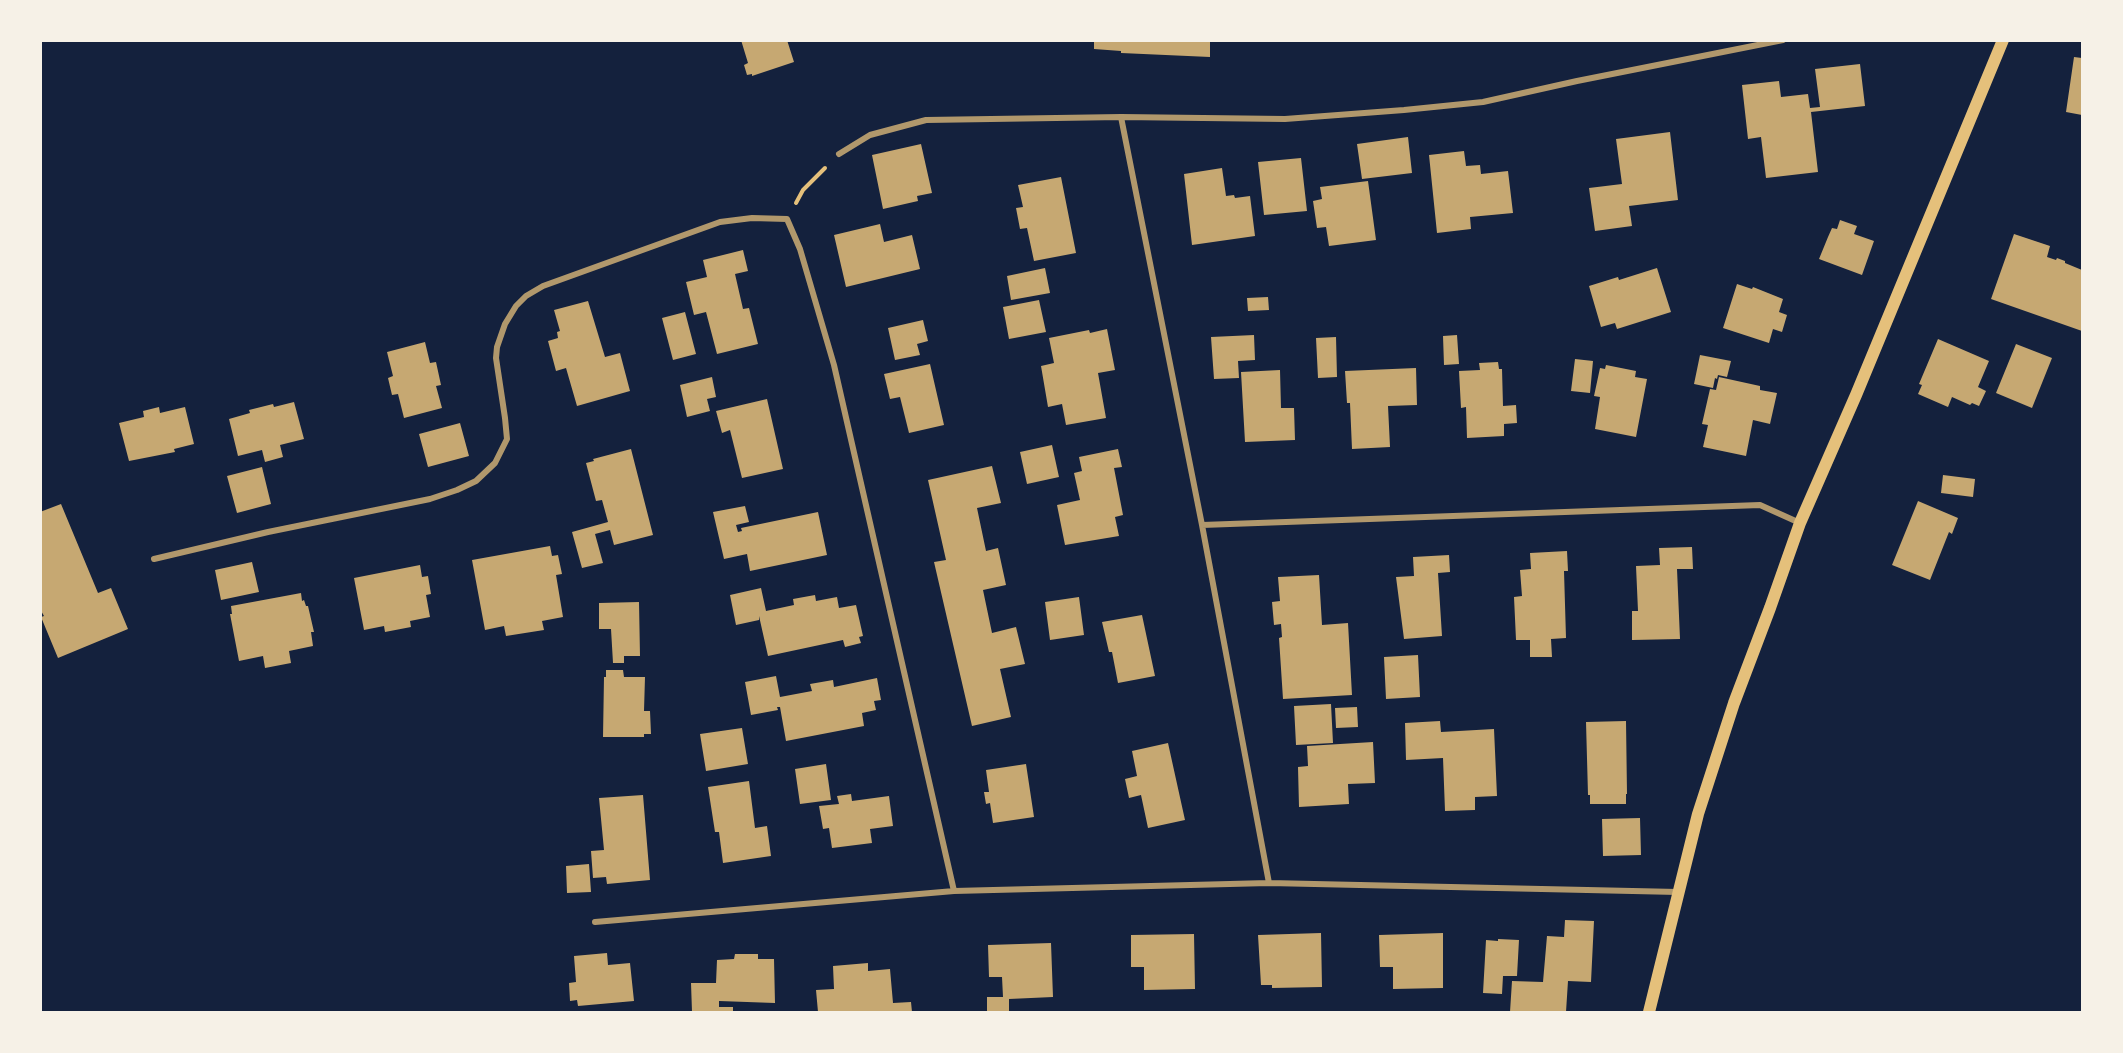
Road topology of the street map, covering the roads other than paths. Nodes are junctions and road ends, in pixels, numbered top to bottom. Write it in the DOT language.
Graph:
graph roads {
  1 [pos="1783,40"];
  2 [pos="2003,40"];
  3 [pos="1121,117"];
  4 [pos="839,154"];
  5 [pos="1800,523"];
  6 [pos="1202,525"];
  7 [pos="154,559"];
  8 [pos="1269,883"];
  9 [pos="954,891"];
  10 [pos="1678,892"];
  11 [pos="594,922"];
  12 [pos="1649,1012"];
  1 -- 3 [label="street"];
  2 -- 5 [label="main road"];
  3 -- 4 [label="street"];
  3 -- 6 [label="street"];
  5 -- 6 [label="street"];
  5 -- 10 [label="main road"];
  6 -- 8 [label="street"];
  7 -- 9 [label="street"];
  8 -- 9 [label="street"];
  8 -- 10 [label="street"];
  9 -- 11 [label="street"];
  10 -- 12 [label="main road"];
}
